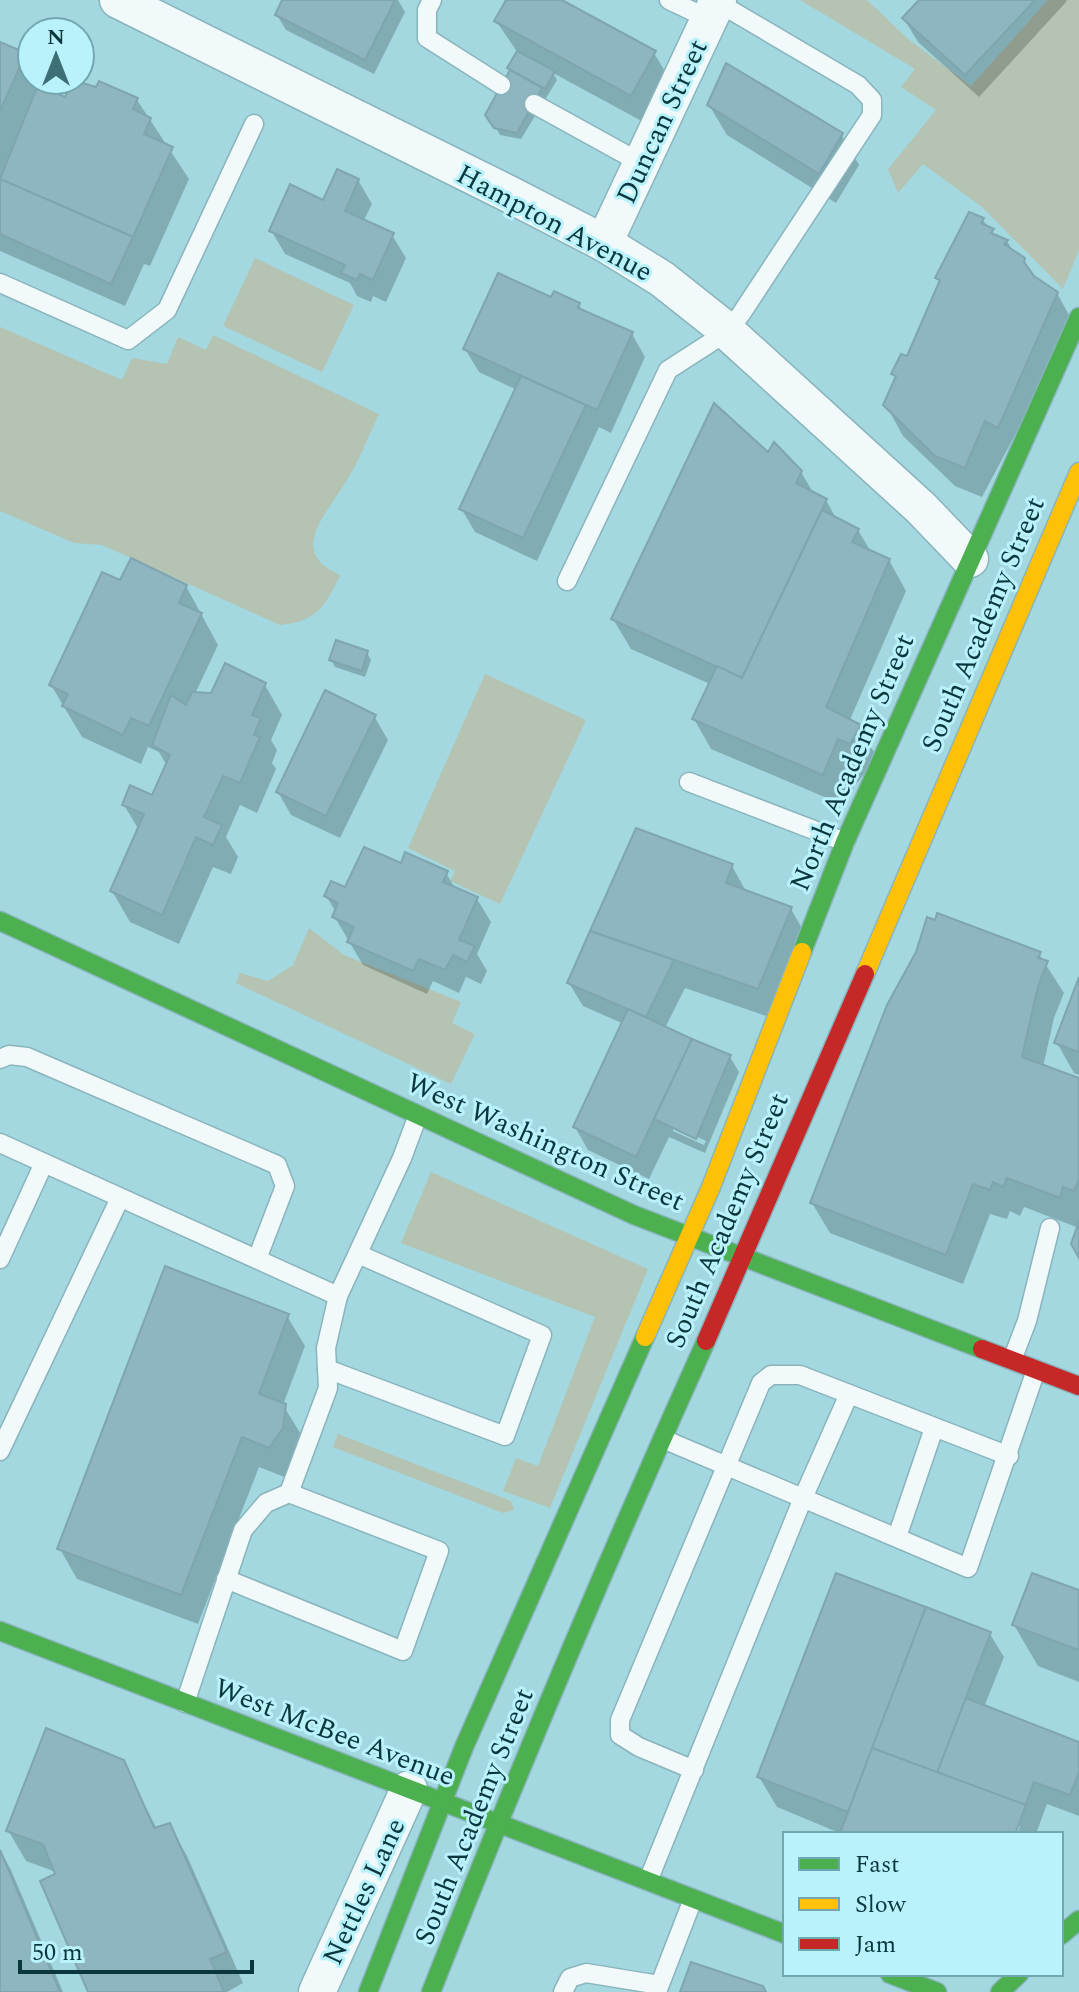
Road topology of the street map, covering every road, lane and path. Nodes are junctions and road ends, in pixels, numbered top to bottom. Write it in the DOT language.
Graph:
graph roads {
  1 [pos="118,0"];
  2 [pos="432,0"];
  3 [pos="669,0"];
  4 [pos="715,7"];
  5 [pos="501,85"];
  6 [pos="534,104"];
  7 [pos="254,124"];
  8 [pos="641,163"];
  9 [pos="604,243"];
  10 [pos="0,283"];
  11 [pos="1079,317"];
  12 [pos="727,332"];
  13 [pos="1079,472"];
  14 [pos="970,559"];
  15 [pos="567,581"];
  16 [pos="689,782"];
  17 [pos="845,842"];
  18 [pos="0,921"];
  19 [pos="0,1059"];
  20 [pos="418,1115"];
  21 [pos="0,1143"];
  22 [pos="44,1163"];
  23 [pos="120,1198"];
  24 [pos="1050,1228"];
  25 [pos="689,1236"];
  26 [pos="358,1254"];
  27 [pos="744,1257"];
  28 [pos="0,1259"];
  29 [pos="257,1259"];
  30 [pos="338,1296"];
  31 [pos="1012,1360"];
  32 [pos="327,1369"];
  33 [pos="1036,1370"];
  34 [pos="1079,1386"];
  35 [pos="849,1394"];
  36 [pos="934,1428"];
  37 [pos="661,1439"];
  38 [pos="0,1451"];
  39 [pos="1009,1456"];
  40 [pos="728,1465"];
  41 [pos="289,1493"];
  42 [pos="803,1498"];
  43 [pos="897,1537"];
  44 [pos="226,1579"];
  45 [pos="0,1631"];
  46 [pos="185,1703"];
  47 [pos="694,1770"];
  48 [pos="409,1789"];
  49 [pos="443,1804"];
  50 [pos="497,1824"];
  51 [pos="648,1881"];
  52 [pos="693,1899"];
  53 [pos="1079,1920"];
  54 [pos="783,1933"];
  55 [pos="1063,1933"];
  56 [pos="895,1976"];
  57 [pos="1017,1976"];
  58 [pos="658,1989"];
  59 [pos="317,1992"];
  60 [pos="368,1992"];
  61 [pos="431,1992"];
  62 [pos="563,1992"];
  63 [pos="937,1992"];
  64 [pos="1000,1992"];
  1 -- 9 [label="street, Hampton Avenue"];
  2 -- 5 [label="lane"];
  3 -- 4 [label="lane"];
  4 -- 8 [label="street, Duncan Street"];
  4 -- 12 [label="lane"];
  6 -- 8 [label="lane"];
  7 -- 10 [label="lane"];
  8 -- 9 [label="street, Duncan Street"];
  9 -- 12 [label="street, Hampton Avenue"];
  11 -- 14 [label="main road, North Academy Street"];
  12 -- 14 [label="street, Hampton Avenue"];
  12 -- 15 [label="lane"];
  13 -- 27 [label="main road, South Academy Street"];
  14 -- 17 [label="main road, North Academy Street"];
  16 -- 17 [label="lane"];
  17 -- 25 [label="main road, North Academy Street"];
  18 -- 20 [label="main road, West Washington Street"];
  19 -- 29 [label="lane"];
  20 -- 25 [label="main road, West Washington Street"];
  20 -- 26 [label="lane"];
  21 -- 22 [label="lane"];
  22 -- 23 [label="lane"];
  22 -- 28 [label="lane"];
  23 -- 29 [label="lane"];
  23 -- 38 [label="lane"];
  24 -- 31 [label="lane"];
  25 -- 27 [label="main road, West Washington Street"];
  25 -- 49 [label="main road, South Academy Street"];
  26 -- 30 [label="lane"];
  26 -- 32 [label="lane"];
  27 -- 31 [label="main road, West Washington Street"];
  27 -- 37 [label="main road, South Academy Street"];
  29 -- 30 [label="lane"];
  30 -- 32 [label="lane"];
  31 -- 33 [label="main road, West Washington Street"];
  32 -- 41 [label="lane"];
  33 -- 34 [label="main road, West Washington Street"];
  33 -- 39 [label="lane"];
  35 -- 36 [label="lane"];
  35 -- 40 [label="lane"];
  35 -- 42 [label="lane"];
  36 -- 39 [label="lane"];
  36 -- 43 [label="lane"];
  37 -- 40 [label="lane"];
  37 -- 50 [label="main road, South Academy Street"];
  39 -- 43 [label="lane"];
  40 -- 42 [label="lane"];
  40 -- 47 [label="lane"];
  41 -- 44 [label="lane"];
  41 -- 44 [label="lane"];
  42 -- 43 [label="lane"];
  42 -- 47 [label="lane"];
  44 -- 46 [label="lane"];
  45 -- 46 [label="main road, West McBee Avenue"];
  46 -- 48 [label="main road, West McBee Avenue"];
  47 -- 51 [label="lane"];
  48 -- 49 [label="main road, West McBee Avenue"];
  48 -- 59 [label="street, Nettles Lane"];
  49 -- 50 [label="main road, West McBee Avenue"];
  49 -- 60 [label="main road, South Academy Street"];
  50 -- 51 [label="main road, West McBee Avenue"];
  50 -- 61 [label="main road, South Academy Street"];
  51 -- 52 [label="main road, West McBee Avenue"];
  52 -- 54 [label="main road, West McBee Avenue"];
  52 -- 58 [label="lane"];
  53 -- 55 [label="main road"];
  56 -- 63 [label="main road"];
  57 -- 64 [label="main road"];
  58 -- 62 [label="lane"];
}
